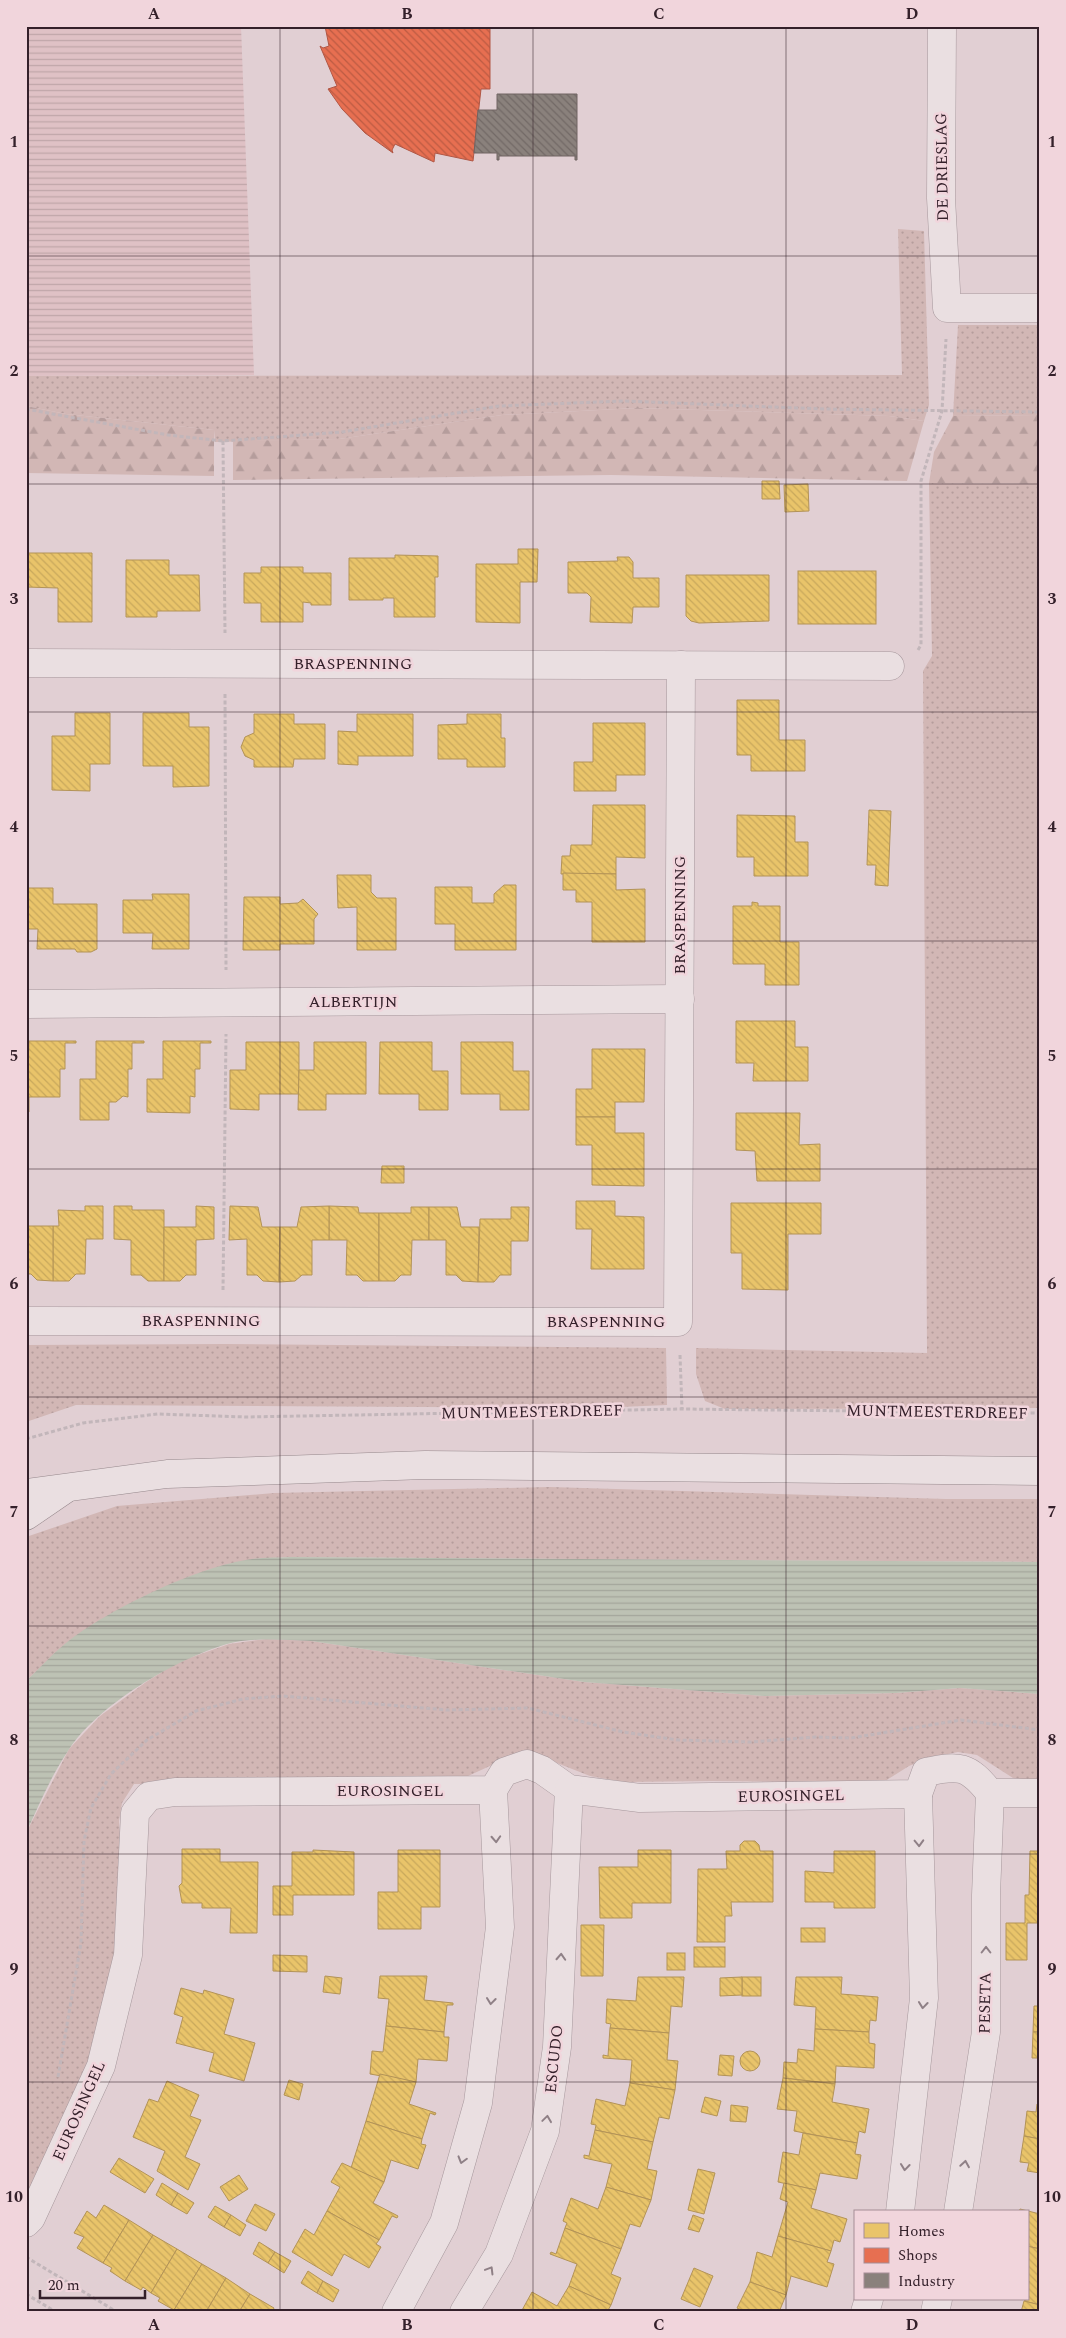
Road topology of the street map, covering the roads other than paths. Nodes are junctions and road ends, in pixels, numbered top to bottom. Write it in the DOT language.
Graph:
graph roads {
  1 [pos="942,26"];
  2 [pos="1040,308"];
  3 [pos="26,663"];
  4 [pos="681,665"];
  5 [pos="890,666"];
  6 [pos="680,999"];
  7 [pos="26,1004"];
  8 [pos="26,1321"];
  9 [pos="1040,1471"];
  10 [pos="66,1488"];
  11 [pos="26,1492"];
  12 [pos="26,1516"];
  13 [pos="569,1788"];
  14 [pos="494,1790"];
  15 [pos="990,1793"];
  16 [pos="1040,1793"];
  17 [pos="918,1794"];
  18 [pos="900,2210"];
  19 [pos="958,2210"];
  20 [pos="26,2223"];
  21 [pos="869,2300"];
  22 [pos="396,2312"];
  23 [pos="464,2312"];
  24 [pos="865,2312"];
  1 -- 2 [label="street, DE DRIESLAG"];
  3 -- 4 [label="street, BRASPENNING"];
  4 -- 5 [label="street, BRASPENNING"];
  4 -- 6 [label="street, BRASPENNING"];
  6 -- 7 [label="street, ALBERTIJN"];
  6 -- 8 [label="street, BRASPENNING"];
  9 -- 10 [label="street"];
  10 -- 11 [label="street"];
  10 -- 12 [label="street"];
  13 -- 14 [label="street, EUROSINGEL"];
  13 -- 17 [label="street, EUROSINGEL"];
  23 -- 13 [label="street, ESCUDO, one-way"];
  14 -- 20 [label="street, EUROSINGEL"];
  14 -- 22 [label="street, one-way"];
  15 -- 16 [label="street"];
  15 -- 17 [label="street"];
  19 -- 15 [label="street, PESETA, one-way"];
  17 -- 18 [label="street, one-way"];
  21 -- 24 [label="street"];
}
